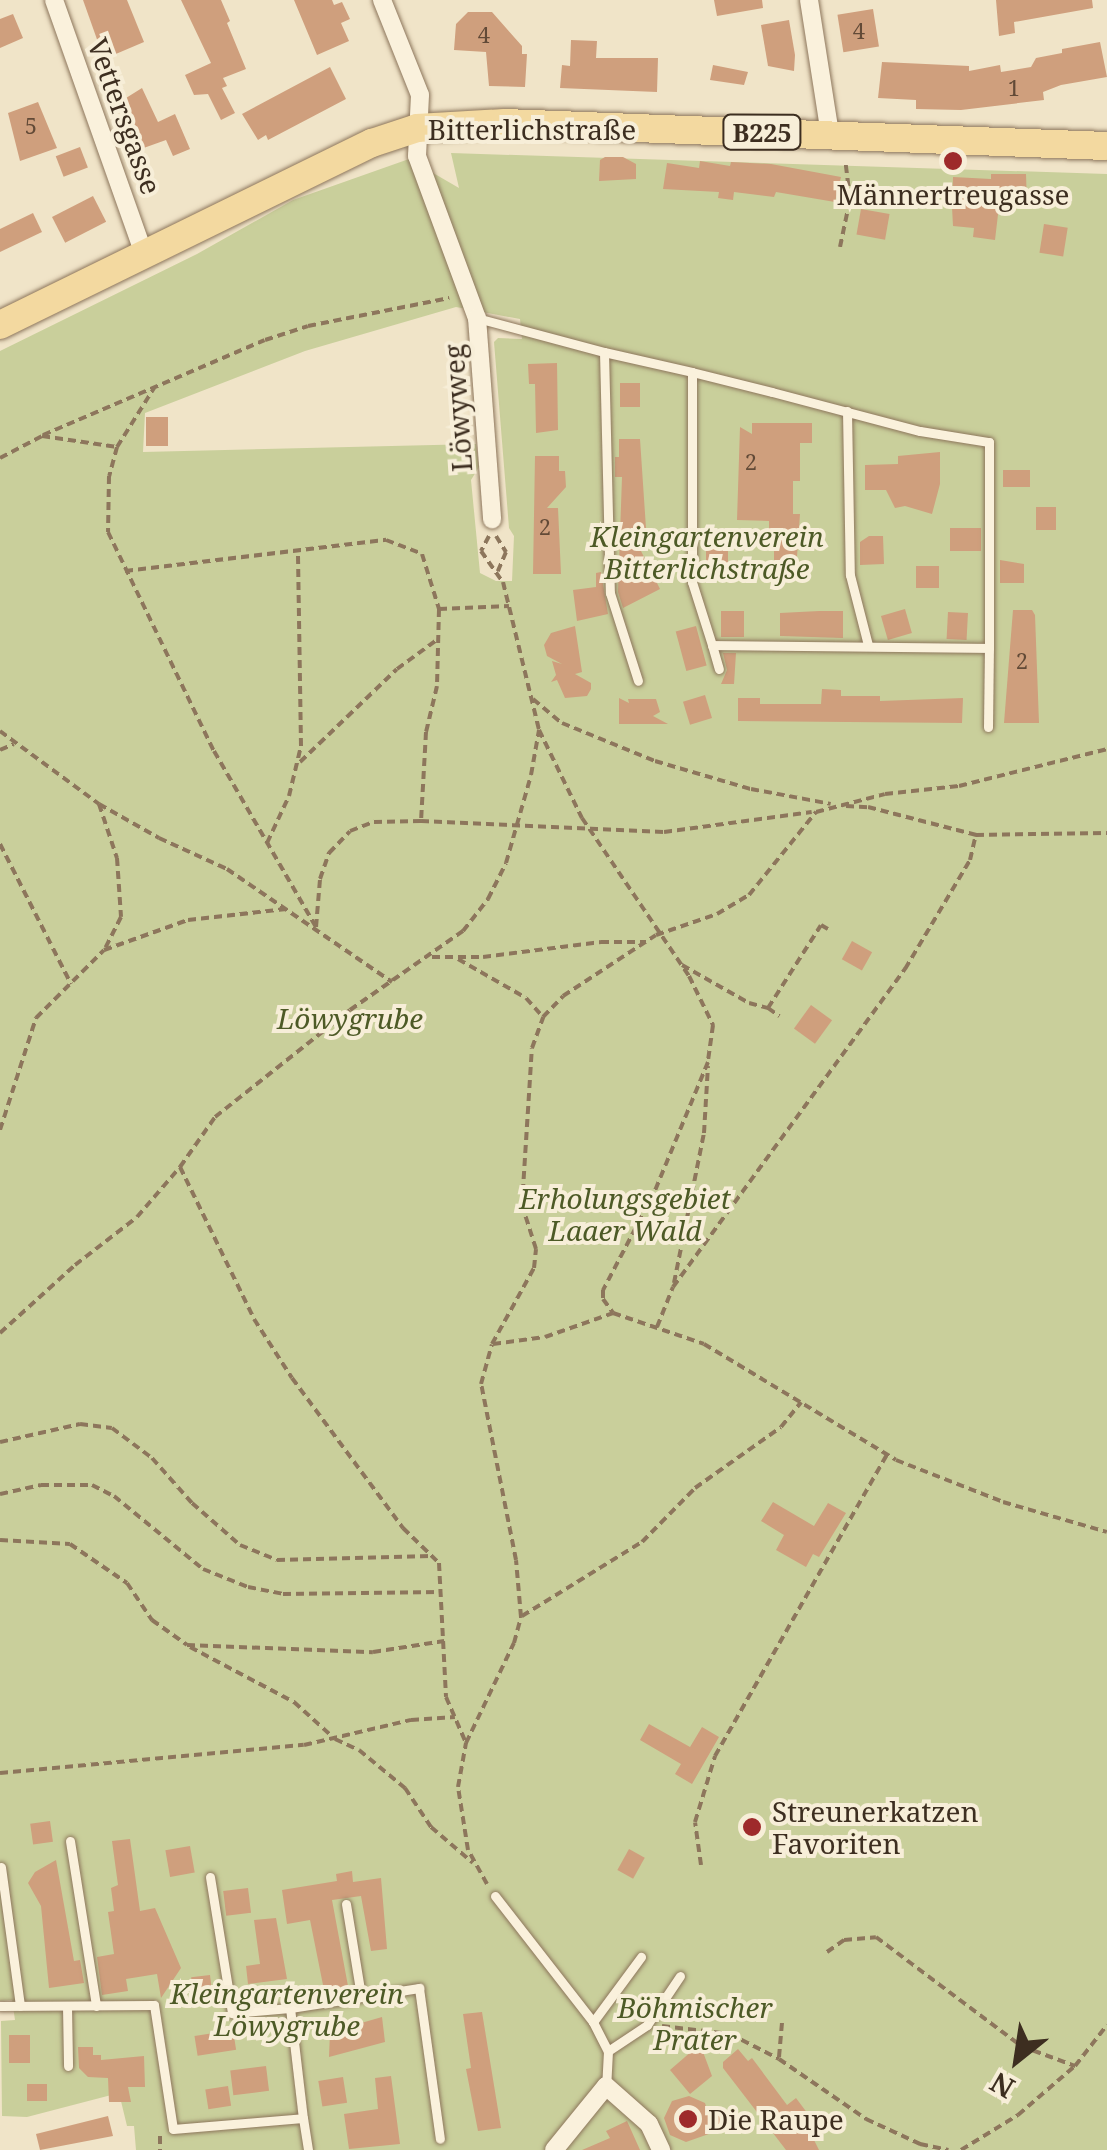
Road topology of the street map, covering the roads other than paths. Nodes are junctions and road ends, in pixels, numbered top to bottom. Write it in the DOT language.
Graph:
graph roads {
  1 [pos="54,0"];
  2 [pos="382,0"];
  3 [pos="809,0"];
  4 [pos="417,128"];
  5 [pos="830,134"];
  6 [pos="1107,146"];
  7 [pos="143,251"];
  8 [pos="477,318"];
  9 [pos="0,324"];
  10 [pos="604,352"];
  11 [pos="692,372"];
  12 [pos="847,411"];
  13 [pos="492,526"];
  14 [pos="712,645"];
  15 [pos="868,646"];
  16 [pos="989,648"];
  17 [pos="720,669"];
  18 [pos="638,680"];
  19 [pos="988,728"];
  20 [pos="70,1841"];
  21 [pos="1,1867"];
  22 [pos="210,1877"];
  23 [pos="495,1896"];
  24 [pos="346,1904"];
  25 [pos="641,1957"];
  26 [pos="680,1976"];
  27 [pos="361,1996"];
  28 [pos="0,2006"];
  29 [pos="20,2006"];
  30 [pos="67,2006"];
  31 [pos="96,2006"];
  32 [pos="290,2008"];
  33 [pos="594,2022"];
  34 [pos="608,2051"];
  35 [pos="68,2066"];
  36 [pos="606,2086"];
  37 [pos="303,2118"];
  38 [pos="440,2139"];
  39 [pos="308,2150"];
  40 [pos="554,2150"];
  41 [pos="661,2150"];
  1 -- 7 [label="street, Vettersgasse"];
  2 -- 4 [label="street, Löwyweg"];
  3 -- 5 [label="street"];
  4 -- 5 [label="main road, Bitterlichstraße / B225"];
  4 -- 7 [label="main road, Bitterlichstraße / B225"];
  4 -- 8 [label="street, Löwyweg"];
  5 -- 6 [label="main road, Bitterlichstraße / B225"];
  7 -- 9 [label="main road, Bitterlichstraße / B225"];
  8 -- 10 [label="lane"];
  8 -- 13 [label="street, Löwyweg"];
  10 -- 11 [label="lane"];
  10 -- 18 [label="lane"];
  11 -- 12 [label="lane"];
  11 -- 14 [label="lane"];
  12 -- 15 [label="lane"];
  12 -- 16 [label="lane"];
  14 -- 15 [label="lane"];
  14 -- 17 [label="lane"];
  15 -- 16 [label="lane"];
  16 -- 19 [label="lane"];
  20 -- 31 [label="lane"];
  21 -- 29 [label="lane"];
  22 -- 32 [label="lane"];
  23 -- 33 [label="lane"];
  24 -- 27 [label="lane"];
  25 -- 33 [label="lane"];
  26 -- 34 [label="lane"];
  27 -- 32 [label="lane"];
  27 -- 38 [label="lane"];
  28 -- 29 [label="lane"];
  29 -- 30 [label="lane"];
  30 -- 31 [label="lane"];
  30 -- 35 [label="lane"];
  31 -- 37 [label="lane"];
  32 -- 37 [label="lane"];
  33 -- 34 [label="lane"];
  34 -- 36 [label="lane"];
  36 -- 40 [label="street"];
  36 -- 41 [label="street"];
  37 -- 39 [label="lane"];
}
